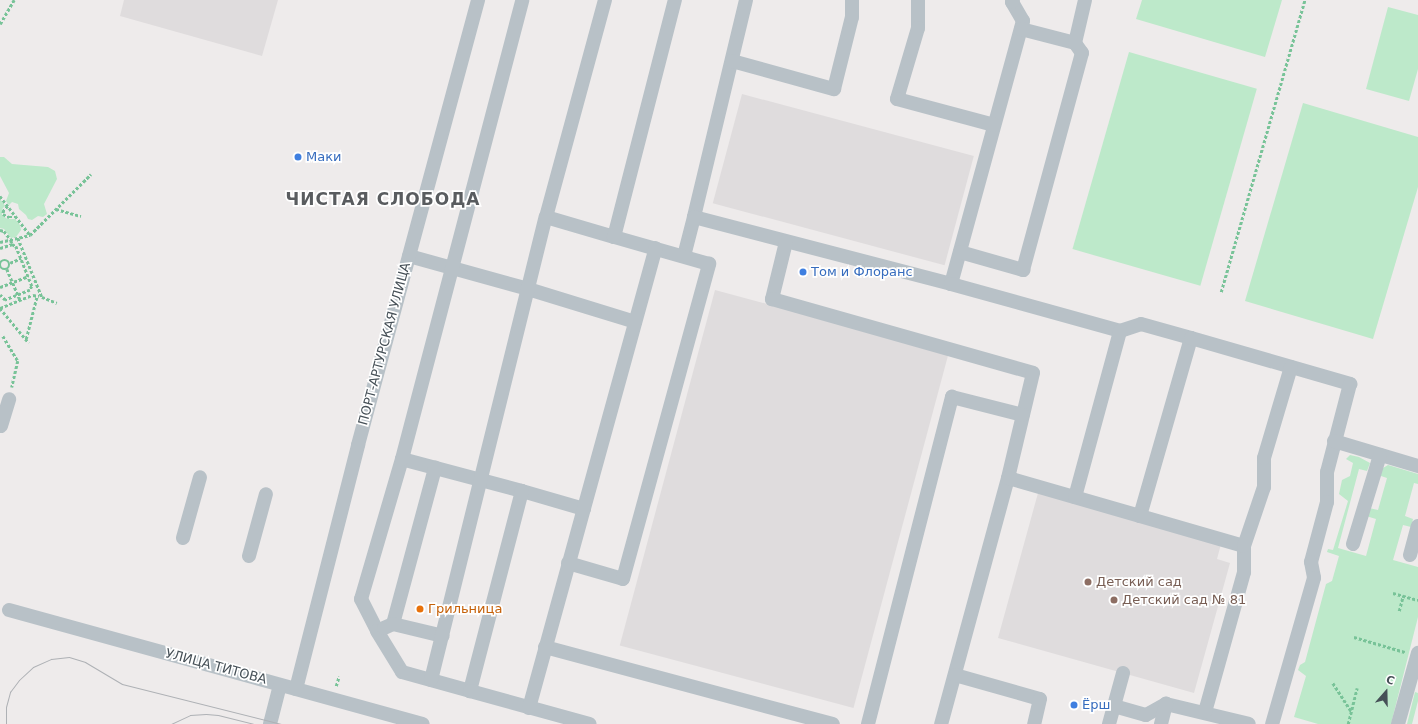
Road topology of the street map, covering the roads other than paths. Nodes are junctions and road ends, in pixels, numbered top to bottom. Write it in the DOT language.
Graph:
graph roads {
  1 [pos="478,0"];
  2 [pos="522,0"];
  3 [pos="605,0"];
  4 [pos="675,0"];
  5 [pos="746,0"];
  6 [pos="852,0"];
  7 [pos="918,0"];
  8 [pos="1013,0"];
  9 [pos="1085,0"];
  10 [pos="1021,29"];
  11 [pos="1075,43"];
  12 [pos="732,60"];
  13 [pos="994,125"];
  14 [pos="546,217"];
  15 [pos="694,217"];
  16 [pos="614,237"];
  17 [pos="786,242"];
  18 [pos="656,248"];
  19 [pos="960,252"];
  20 [pos="409,256"];
  21 [pos="684,256"];
  22 [pos="452,268"];
  23 [pos="951,284"];
  24 [pos="528,289"];
  25 [pos="635,322"];
  26 [pos="1120,331"];
  27 [pos="1192,338"];
  28 [pos="1291,367"];
  29 [pos="9,399"];
  30 [pos="1023,416"];
  31 [pos="2,426"];
  32 [pos="1334,441"];
  33 [pos="1380,455"];
  34 [pos="402,459"];
  35 [pos="1418,466"];
  36 [pos="435,468"];
  37 [pos="200,477"];
  38 [pos="1008,478"];
  39 [pos="481,480"];
  40 [pos="522,491"];
  41 [pos="266,494"];
  42 [pos="1075,497"];
  43 [pos="584,509"];
  44 [pos="1140,516"];
  45 [pos="1418,526"];
  46 [pos="183,538"];
  47 [pos="1353,544"];
  48 [pos="1244,546"];
  49 [pos="1410,555"];
  50 [pos="249,556"];
  51 [pos="568,563"];
  52 [pos="9,610"];
  53 [pos="393,624"];
  54 [pos="377,631"];
  55 [pos="443,636"];
  56 [pos="545,647"];
  57 [pos="1418,654"];
  58 [pos="1124,673"];
  59 [pos="955,675"];
  60 [pos="431,680"];
  61 [pos="280,685"];
  62 [pos="296,689"];
  63 [pos="470,691"];
  64 [pos="1166,704"];
  65 [pos="1114,706"];
  66 [pos="528,708"];
  67 [pos="1205,712"];
  68 [pos="270,724"];
  69 [pos="423,724"];
  70 [pos="590,724"];
  71 [pos="833,724"];
  72 [pos="868,724"];
  73 [pos="941,724"];
  74 [pos="1034,724"];
  75 [pos="1109,724"];
  76 [pos="1161,724"];
  77 [pos="1249,724"];
  78 [pos="1272,724"];
  79 [pos="1398,724"];
  1 -- 20 [label="street, ПОРТ-АРТУРСКАЯ УЛИЦА"];
  2 -- 22 [label="street"];
  3 -- 14 [label="street"];
  4 -- 16 [label="street"];
  5 -- 12 [label="street"];
  6 -- 12 [label="street"];
  7 -- 13 [label="street"];
  8 -- 10 [label="street"];
  9 -- 11 [label="street"];
  10 -- 11 [label="street"];
  10 -- 13 [label="street"];
  11 -- 19 [label="street"];
  12 -- 15 [label="street"];
  13 -- 19 [label="street"];
  14 -- 16 [label="street"];
  14 -- 24 [label="street"];
  15 -- 17 [label="street"];
  15 -- 21 [label="street"];
  16 -- 18 [label="street"];
  17 -- 23 [label="street"];
  17 -- 30 [label="street"];
  18 -- 21 [label="street"];
  18 -- 25 [label="street"];
  19 -- 23 [label="street"];
  20 -- 22 [label="street"];
  20 -- 62 [label="street, ПОРТ-АРТУРСКАЯ УЛИЦА"];
  21 -- 51 [label="street"];
  22 -- 24 [label="street"];
  22 -- 34 [label="street"];
  23 -- 26 [label="street"];
  24 -- 25 [label="street"];
  24 -- 39 [label="street"];
  25 -- 43 [label="street"];
  26 -- 27 [label="street"];
  26 -- 42 [label="street"];
  27 -- 28 [label="street"];
  27 -- 44 [label="street"];
  28 -- 32 [label="street"];
  28 -- 48 [label="street"];
  29 -- 31 [label="street"];
  30 -- 38 [label="street"];
  30 -- 72 [label="street"];
  32 -- 33 [label="street"];
  32 -- 78 [label="street"];
  33 -- 35 [label="street"];
  33 -- 47 [label="street"];
  34 -- 36 [label="street"];
  34 -- 54 [label="street"];
  36 -- 39 [label="street"];
  36 -- 53 [label="street"];
  37 -- 46 [label="street"];
  38 -- 42 [label="street"];
  38 -- 59 [label="street"];
  39 -- 40 [label="street"];
  39 -- 55 [label="street"];
  40 -- 43 [label="street"];
  40 -- 63 [label="street"];
  41 -- 50 [label="street"];
  42 -- 44 [label="street"];
  43 -- 51 [label="street"];
  44 -- 48 [label="street"];
  45 -- 49 [label="street"];
  48 -- 67 [label="street"];
  51 -- 56 [label="street"];
  52 -- 61 [label="street, УЛИЦА ТИТОВА"];
  53 -- 54 [label="street"];
  53 -- 55 [label="street"];
  54 -- 60 [label="street"];
  55 -- 60 [label="street"];
  56 -- 66 [label="street"];
  56 -- 71 [label="street"];
  57 -- 79 [label="street"];
  58 -- 65 [label="street"];
  59 -- 73 [label="street"];
  59 -- 74 [label="street"];
  60 -- 63 [label="street"];
  61 -- 62 [label="street, УЛИЦА ТИТОВА"];
  61 -- 68 [label="street"];
  62 -- 69 [label="street, УЛИЦА ТИТОВА"];
  63 -- 66 [label="street"];
  64 -- 65 [label="street"];
  64 -- 67 [label="street"];
  64 -- 76 [label="street"];
  65 -- 75 [label="street"];
  66 -- 70 [label="street"];
  67 -- 77 [label="street"];
}
